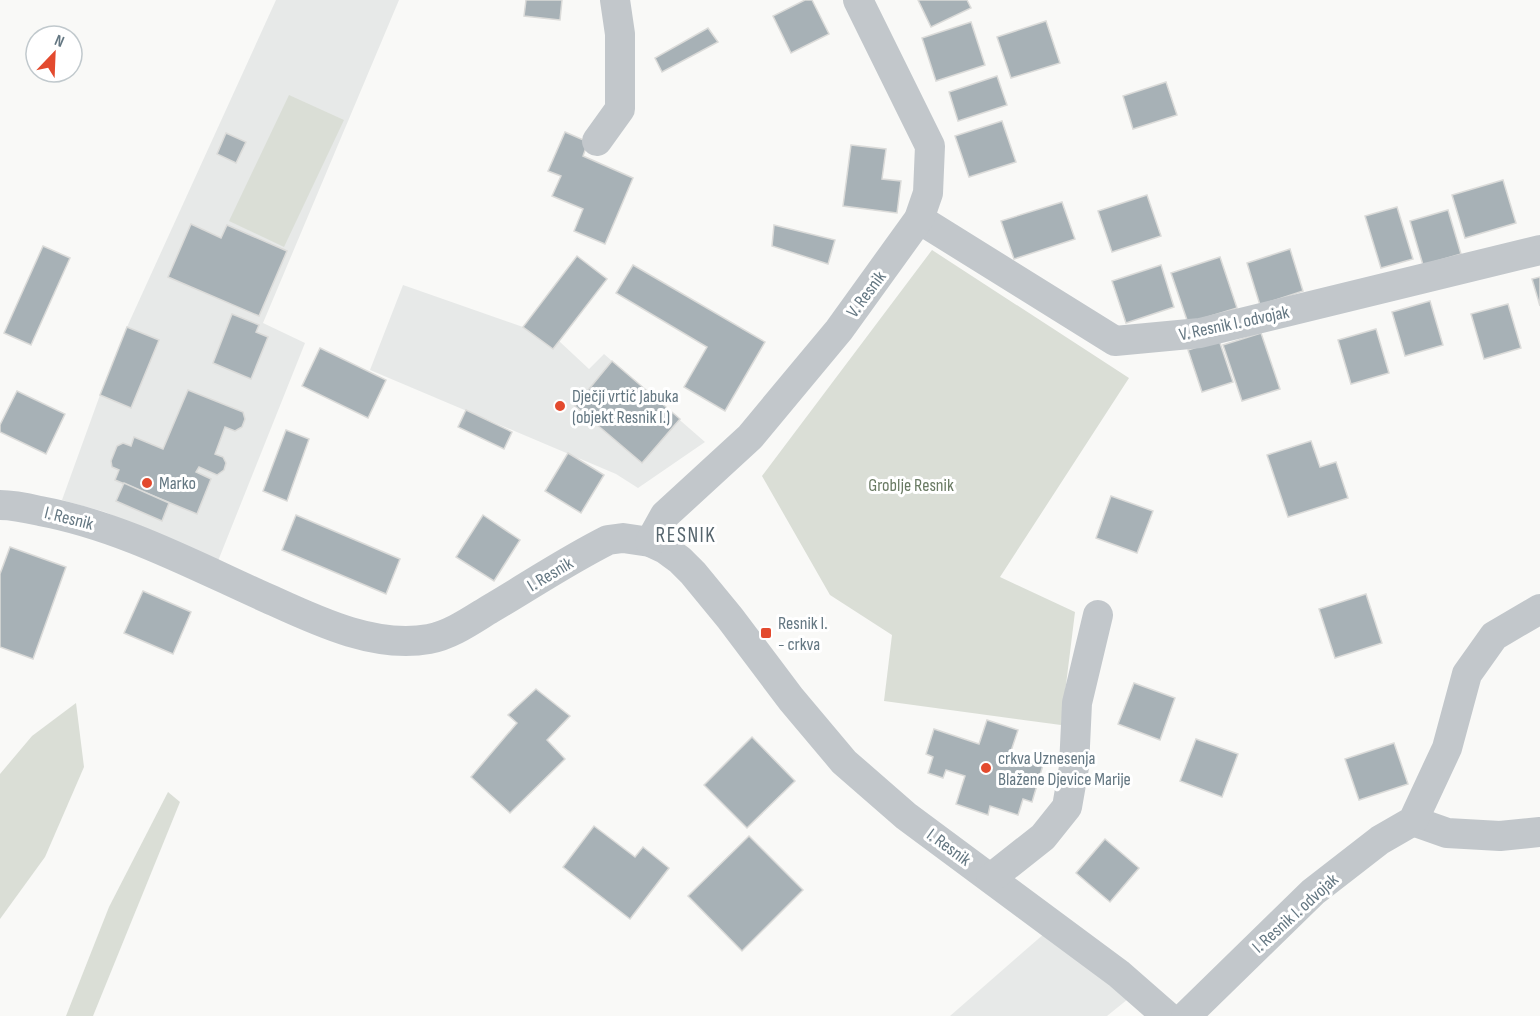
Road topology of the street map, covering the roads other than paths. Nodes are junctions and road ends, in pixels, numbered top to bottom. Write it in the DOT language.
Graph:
graph roads {
  1 [pos="615,0"];
  2 [pos="858,0"];
  3 [pos="597,141"];
  4 [pos="919,219"];
  5 [pos="1540,250"];
  6 [pos="0,505"];
  7 [pos="650,542"];
  8 [pos="1540,609"];
  9 [pos="1098,615"];
  10 [pos="1413,821"];
  11 [pos="1540,832"];
  12 [pos="991,878"];
  13 [pos="1167,1016"];
  14 [pos="1186,1016"];
  1 -- 3 [label="street"];
  2 -- 4 [label="street, V. Resnik"];
  4 -- 5 [label="street, V. Resnik I. odvojak"];
  4 -- 7 [label="street, V. Resnik"];
  6 -- 7 [label="street, I. Resnik"];
  7 -- 12 [label="street, I. Resnik"];
  8 -- 10 [label="street"];
  9 -- 12 [label="street"];
  10 -- 11 [label="street"];
  10 -- 14 [label="street, I. Resnik I. odvojak"];
  12 -- 13 [label="street, I. Resnik"];
}
